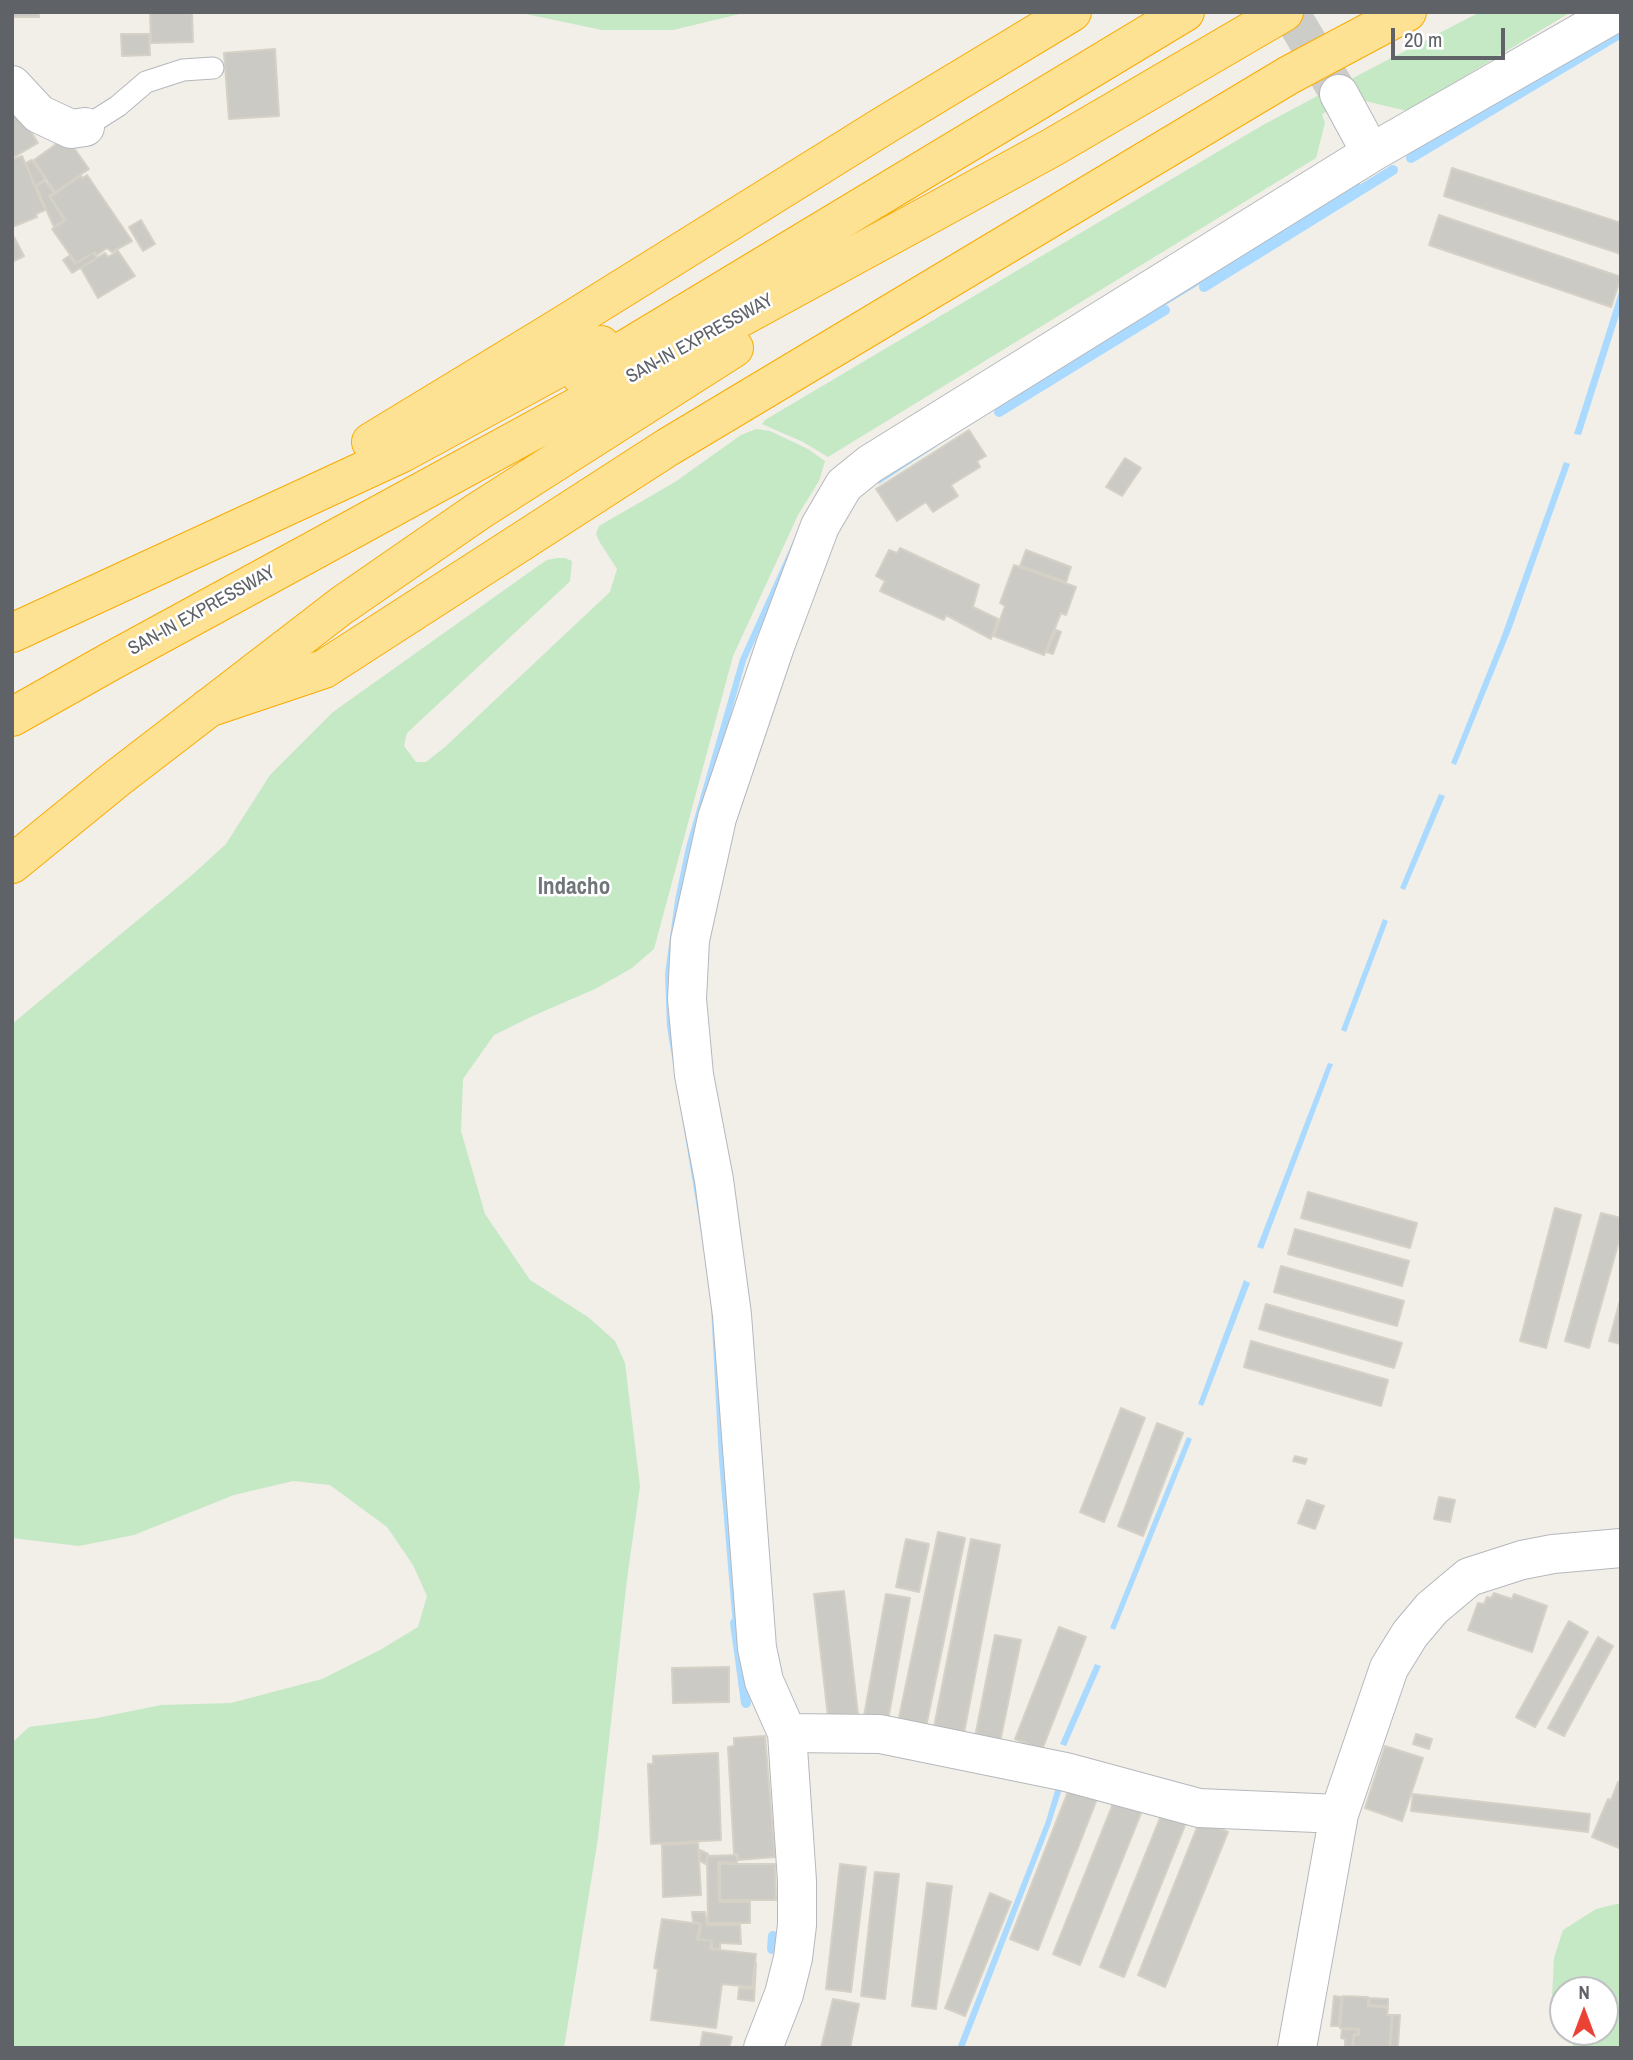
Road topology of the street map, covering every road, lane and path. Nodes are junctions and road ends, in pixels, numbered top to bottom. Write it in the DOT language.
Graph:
graph roads {
  1 [pos="1072,12"];
  2 [pos="1185,12"];
  3 [pos="1284,12"];
  4 [pos="1407,12"];
  5 [pos="1617,12"];
  6 [pos="213,68"];
  7 [pos="12,85"];
  8 [pos="1339,94"];
  9 [pos="1020,111"];
  10 [pos="85,127"];
  11 [pos="1053,147"];
  12 [pos="1371,153"];
  13 [pos="198,546"];
  14 [pos="12,633"];
  15 [pos="113,660"];
  16 [pos="208,708"];
  17 [pos="12,717"];
  18 [pos="12,864"];
  19 [pos="1621,1548"];
  20 [pos="787,1733"];
  21 [pos="1339,1814"];
  22 [pos="763,2048"];
  23 [pos="1297,2048"];
  1 -- 13 [label="highway"];
  2 -- 9 [label="highway, SAN-IN EXPRESSWAY"];
  3 -- 11 [label="highway, SAN-IN EXPRESSWAY"];
  4 -- 16 [label="highway"];
  5 -- 12 [label="street"];
  6 -- 10 [label="lane"];
  7 -- 10 [label="street"];
  8 -- 12 [label="street"];
  9 -- 13 [label="highway"];
  9 -- 15 [label="highway, SAN-IN EXPRESSWAY"];
  11 -- 15 [label="highway, SAN-IN EXPRESSWAY"];
  11 -- 16 [label="highway"];
  12 -- 20 [label="street"];
  13 -- 14 [label="highway"];
  15 -- 17 [label="highway, SAN-IN EXPRESSWAY"];
  16 -- 18 [label="highway"];
  19 -- 21 [label="street"];
  20 -- 21 [label="street"];
  20 -- 22 [label="street"];
  21 -- 23 [label="street"];
}
